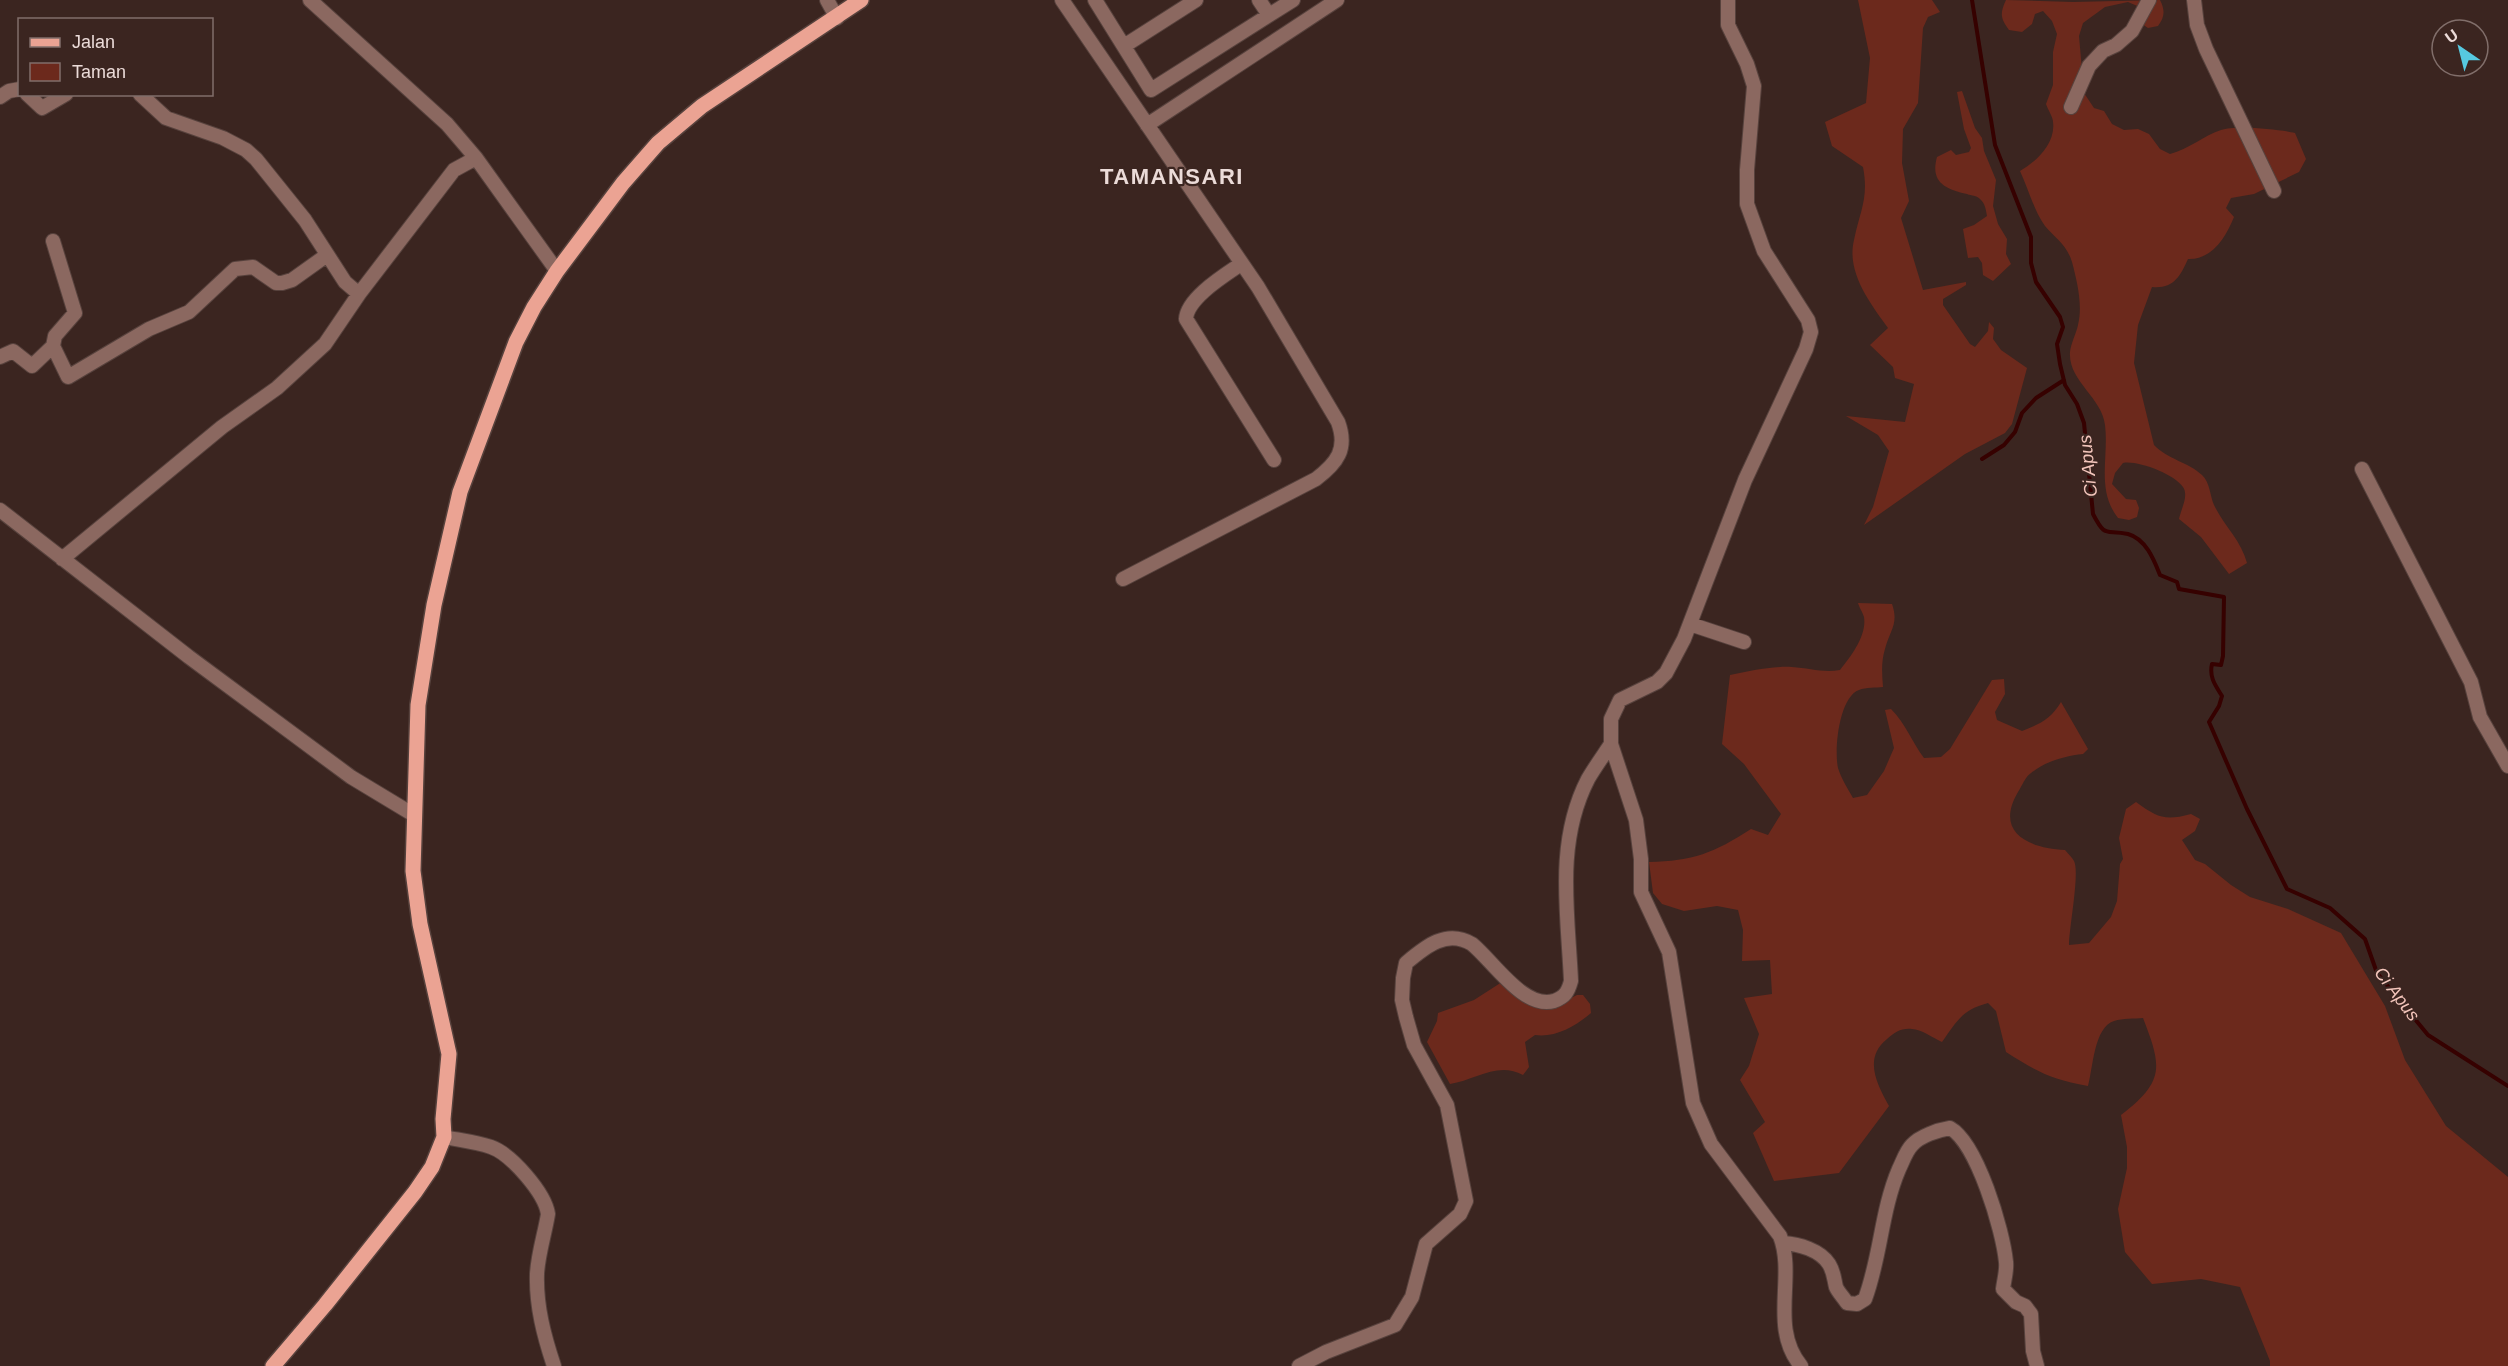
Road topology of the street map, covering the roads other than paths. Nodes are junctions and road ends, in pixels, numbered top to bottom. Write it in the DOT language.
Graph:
graph roads {
  1 [pos="309,0"];
  2 [pos="827,0"];
  3 [pos="861,0"];
  4 [pos="1062,0"];
  5 [pos="1095,0"];
  6 [pos="1196,0"];
  7 [pos="1259,0"];
  8 [pos="1293,0"];
  9 [pos="1337,0"];
  10 [pos="1728,0"];
  11 [pos="2149,0"];
  12 [pos="2194,0"];
  13 [pos="1269,15"];
  14 [pos="837,18"];
  15 [pos="1124,46"];
  16 [pos="18,89"];
  17 [pos="29,96"];
  18 [pos="63,96"];
  19 [pos="142,96"];
  20 [pos="0,97"];
  21 [pos="2071,107"];
  22 [pos="1147,125"];
  23 [pos="476,158"];
  24 [pos="2274,191"];
  25 [pos="53,241"];
  26 [pos="327,255"];
  27 [pos="1241,264"];
  28 [pos="557,271"];
  29 [pos="359,294"];
  30 [pos="53,346"];
  31 [pos="0,357"];
  32 [pos="1274,460"];
  33 [pos="2362,469"];
  34 [pos="0,510"];
  35 [pos="62,559"];
  36 [pos="1123,579"];
  37 [pos="1690,624"];
  38 [pos="1744,642"];
  39 [pos="1611,744"];
  40 [pos="2508,766"];
  41 [pos="414,815"];
  42 [pos="444,1137"];
  43 [pos="1783,1243"];
  44 [pos="273,1366"];
  45 [pos="554,1366"];
  46 [pos="1299,1366"];
  47 [pos="1801,1366"];
  48 [pos="2037,1366"];
  1 -- 23 [label="street"];
  2 -- 14 [label="street"];
  3 -- 14 [label="main road"];
  4 -- 22 [label="street"];
  5 -- 15 [label="street"];
  6 -- 15 [label="street"];
  7 -- 13 [label="street"];
  8 -- 13 [label="street"];
  9 -- 22 [label="street"];
  10 -- 37 [label="street"];
  11 -- 21 [label="street"];
  12 -- 24 [label="street"];
  13 -- 15 [label="street"];
  14 -- 28 [label="main road"];
  16 -- 20 [label="street"];
  17 -- 18 [label="street"];
  19 -- 26 [label="street"];
  22 -- 27 [label="street"];
  23 -- 28 [label="street"];
  23 -- 29 [label="street"];
  25 -- 30 [label="street"];
  26 -- 29 [label="street"];
  26 -- 30 [label="street"];
  27 -- 32 [label="street"];
  27 -- 36 [label="street"];
  28 -- 41 [label="main road"];
  29 -- 35 [label="street"];
  30 -- 31 [label="street"];
  33 -- 40 [label="street"];
  34 -- 35 [label="street"];
  35 -- 41 [label="street"];
  37 -- 38 [label="street"];
  37 -- 39 [label="street"];
  39 -- 43 [label="street"];
  39 -- 46 [label="street"];
  41 -- 42 [label="main road"];
  42 -- 44 [label="main road"];
  42 -- 45 [label="street"];
  43 -- 47 [label="street"];
  43 -- 48 [label="street"];
}
